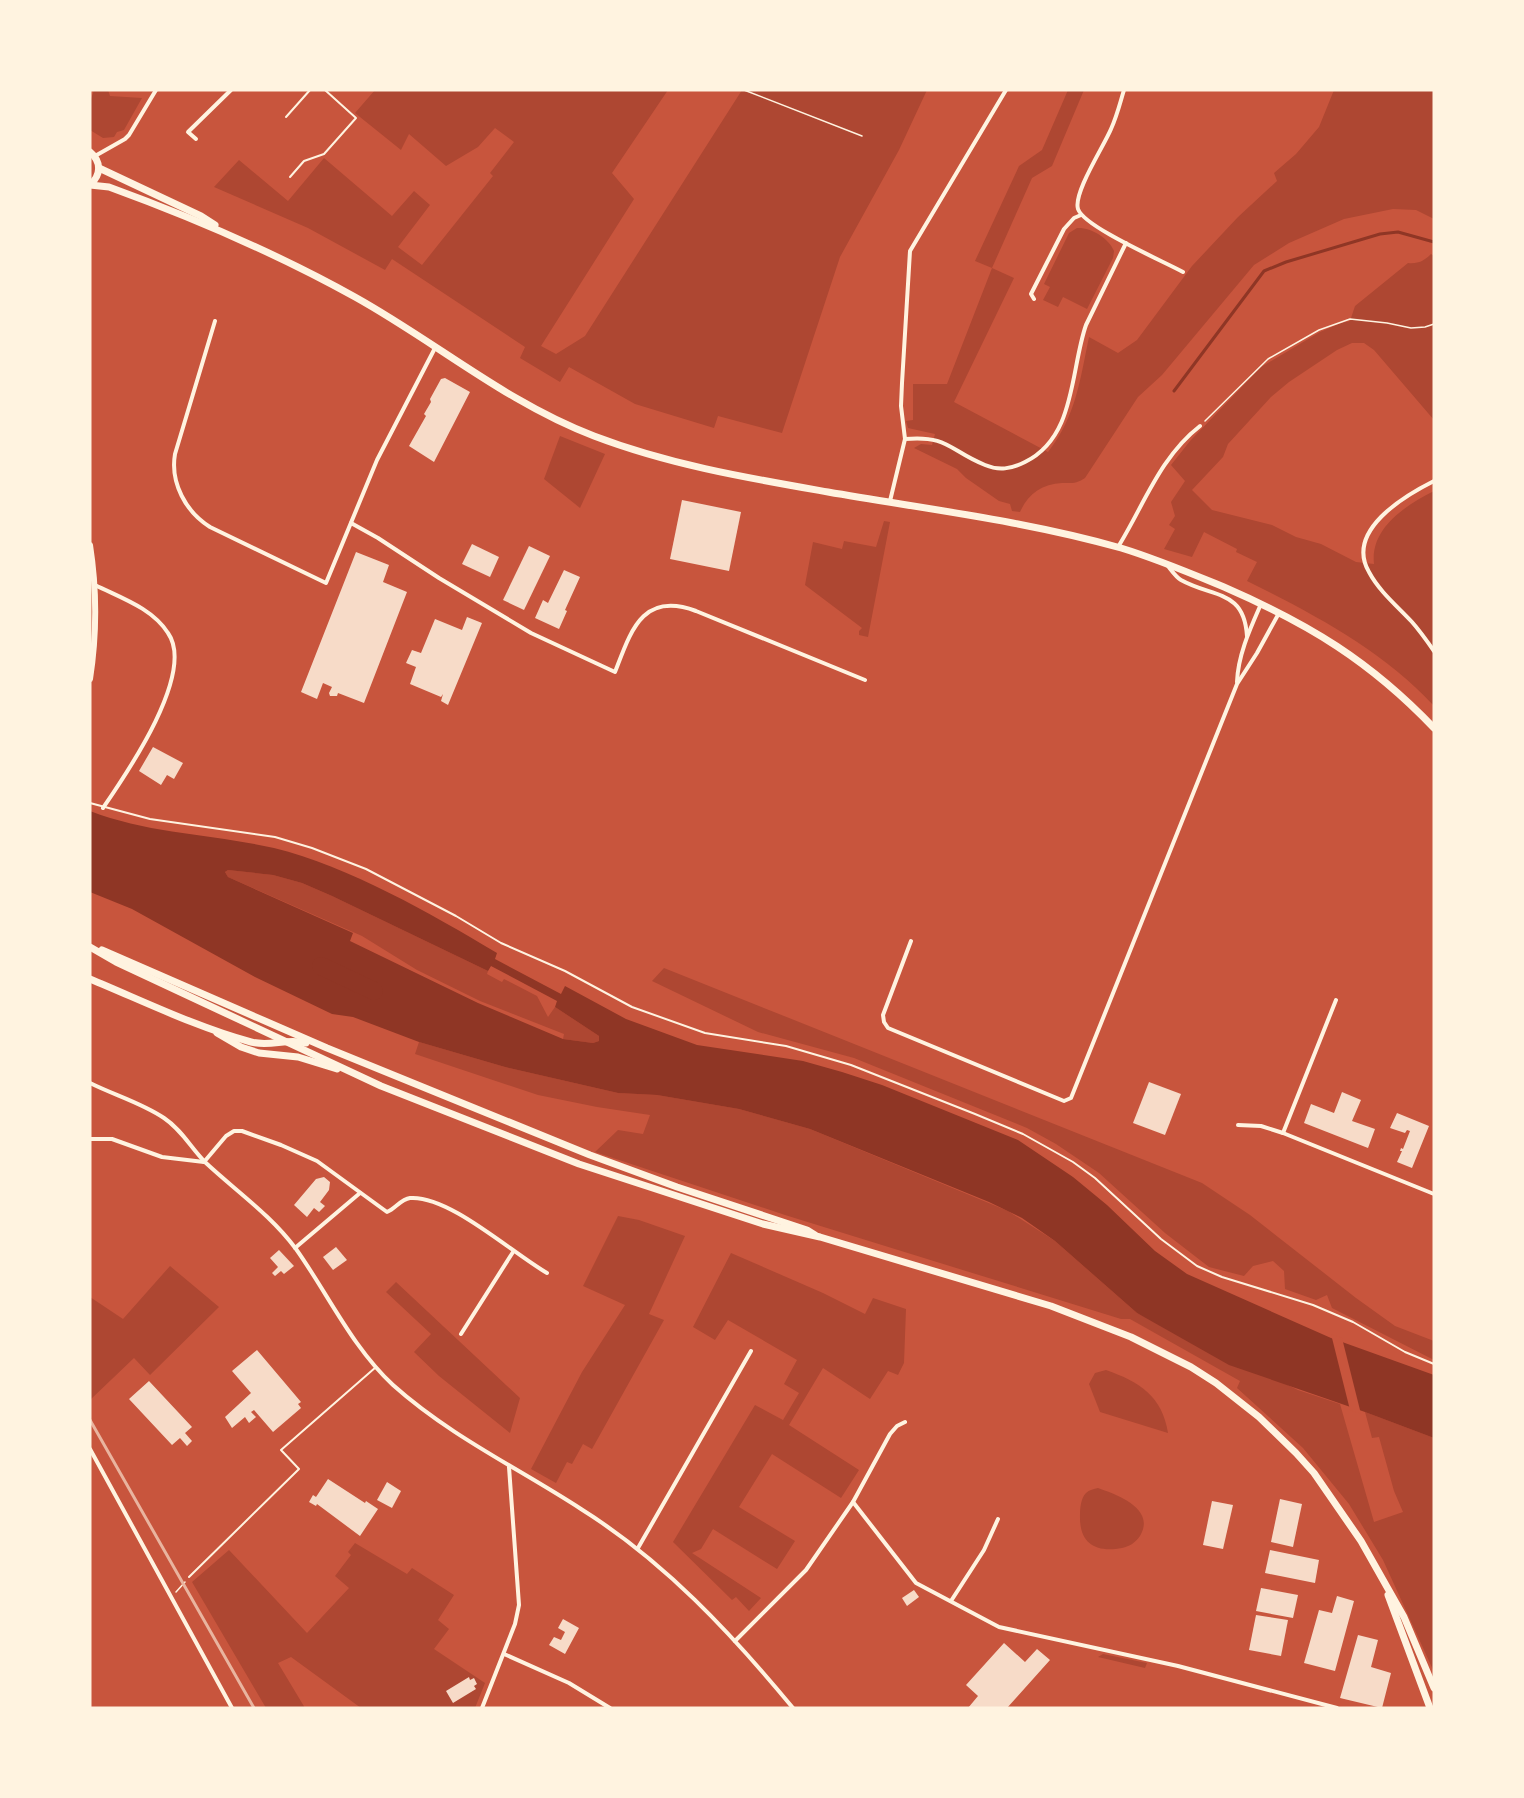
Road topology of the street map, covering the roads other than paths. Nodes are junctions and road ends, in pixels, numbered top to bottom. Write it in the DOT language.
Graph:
graph roads {
  1 [pos="156,90"];
  2 [pos="231,90"];
  3 [pos="310,90"];
  4 [pos="325,90"];
  5 [pos="1006,90"];
  6 [pos="1124,90"];
  7 [pos="286,117"];
  8 [pos="196,139"];
  9 [pos="92,154"];
  10 [pos="99,168"];
  11 [pos="290,177"];
  12 [pos="90,185"];
  13 [pos="1081,215"];
  14 [pos="226,232"];
  15 [pos="1126,243"];
  16 [pos="1183,272"];
  17 [pos="1034,299"];
  18 [pos="215,321"];
  19 [pos="436,348"];
  20 [pos="1200,426"];
  21 [pos="905,439"];
  22 [pos="1434,480"];
  23 [pos="890,502"];
  24 [pos="351,523"];
  25 [pos="90,545"];
  26 [pos="1118,547"];
  27 [pos="1166,563"];
  28 [pos="95,585"];
  29 [pos="1262,604"];
  30 [pos="1279,612"];
  31 [pos="1247,636"];
  32 [pos="1434,651"];
  33 [pos="90,679"];
  34 [pos="865,680"];
  35 [pos="1237,684"];
  36 [pos="1434,728"];
  37 [pos="90,803"];
  38 [pos="103,808"];
  39 [pos="911,941"];
  40 [pos="90,946"];
  41 [pos="90,979"];
  42 [pos="1336,1000"];
  43 [pos="205,1026"];
  44 [pos="286,1041"];
  45 [pos="327,1048"];
  46 [pos="345,1070"];
  47 [pos="90,1083"];
  48 [pos="1238,1125"];
  49 [pos="1283,1133"];
  50 [pos="90,1139"];
  51 [pos="204,1162"];
  52 [pos="360,1193"];
  53 [pos="1434,1194"];
  54 [pos="820,1237"];
  55 [pos="295,1248"];
  56 [pos="513,1252"];
  57 [pos="547,1273"];
  58 [pos="461,1334"];
  59 [pos="751,1351"];
  60 [pos="1434,1364"];
  61 [pos="376,1367"];
  62 [pos="905,1422"];
  63 [pos="90,1449"];
  64 [pos="509,1466"];
  65 [pos="853,1502"];
  66 [pos="998,1519"];
  67 [pos="638,1548"];
  68 [pos="189,1577"];
  69 [pos="1385,1584"];
  70 [pos="951,1601"];
  71 [pos="735,1641"];
  72 [pos="504,1654"];
  73 [pos="1434,1688"];
  74 [pos="232,1708"];
  75 [pos="482,1708"];
  76 [pos="610,1708"];
  77 [pos="793,1708"];
  78 [pos="1337,1708"];
  79 [pos="1430,1708"];
  1 -- 9 [label="street"];
  2 -- 8 [label="street"];
  3 -- 7 [label="lane"];
  4 -- 11 [label="lane"];
  5 -- 21 [label="street"];
  6 -- 13 [label="street"];
  9 -- 10 [label="main road"];
  10 -- 12 [label="main road"];
  10 -- 14 [label="main road"];
  12 -- 14 [label="main road"];
  13 -- 15 [label="street"];
  13 -- 17 [label="street"];
  14 -- 19 [label="main road"];
  15 -- 16 [label="street"];
  15 -- 21 [label="street"];
  18 -- 24 [label="street"];
  19 -- 23 [label="main road"];
  19 -- 24 [label="street"];
  20 -- 26 [label="street"];
  21 -- 23 [label="street"];
  22 -- 32 [label="street"];
  23 -- 26 [label="main road"];
  24 -- 34 [label="street"];
  25 -- 28 [label="main road"];
  26 -- 27 [label="main road"];
  27 -- 29 [label="main road"];
  27 -- 31 [label="street"];
  28 -- 33 [label="main road"];
  28 -- 38 [label="street"];
  29 -- 30 [label="main road"];
  29 -- 31 [label="street"];
  30 -- 35 [label="street"];
  30 -- 36 [label="main road"];
  31 -- 35 [label="street"];
  35 -- 39 [label="street"];
  37 -- 38 [label="lane"];
  38 -- 60 [label="lane"];
  40 -- 44 [label="main road"];
  40 -- 45 [label="main road"];
  41 -- 43 [label="main road"];
  42 -- 49 [label="street"];
  43 -- 44 [label="main road"];
  43 -- 46 [label="main road"];
  44 -- 45 [label="main road"];
  44 -- 46 [label="main road"];
  45 -- 54 [label="main road"];
  46 -- 54 [label="main road"];
  47 -- 51 [label="street"];
  48 -- 49 [label="street"];
  49 -- 53 [label="street"];
  50 -- 51 [label="street"];
  51 -- 52 [label="street"];
  51 -- 55 [label="street"];
  52 -- 55 [label="street"];
  52 -- 56 [label="street"];
  54 -- 69 [label="main road"];
  55 -- 61 [label="street"];
  56 -- 57 [label="street"];
  56 -- 58 [label="street"];
  59 -- 67 [label="street"];
  61 -- 64 [label="street"];
  61 -- 68 [label="lane"];
  62 -- 65 [label="street"];
  63 -- 74 [label="street"];
  64 -- 67 [label="street"];
  64 -- 72 [label="street"];
  65 -- 70 [label="street"];
  65 -- 71 [label="street"];
  66 -- 70 [label="street"];
  67 -- 71 [label="street"];
  69 -- 73 [label="main road"];
  69 -- 79 [label="main road"];
  70 -- 78 [label="street"];
  71 -- 77 [label="street"];
  72 -- 75 [label="street"];
  72 -- 76 [label="street"];
}
